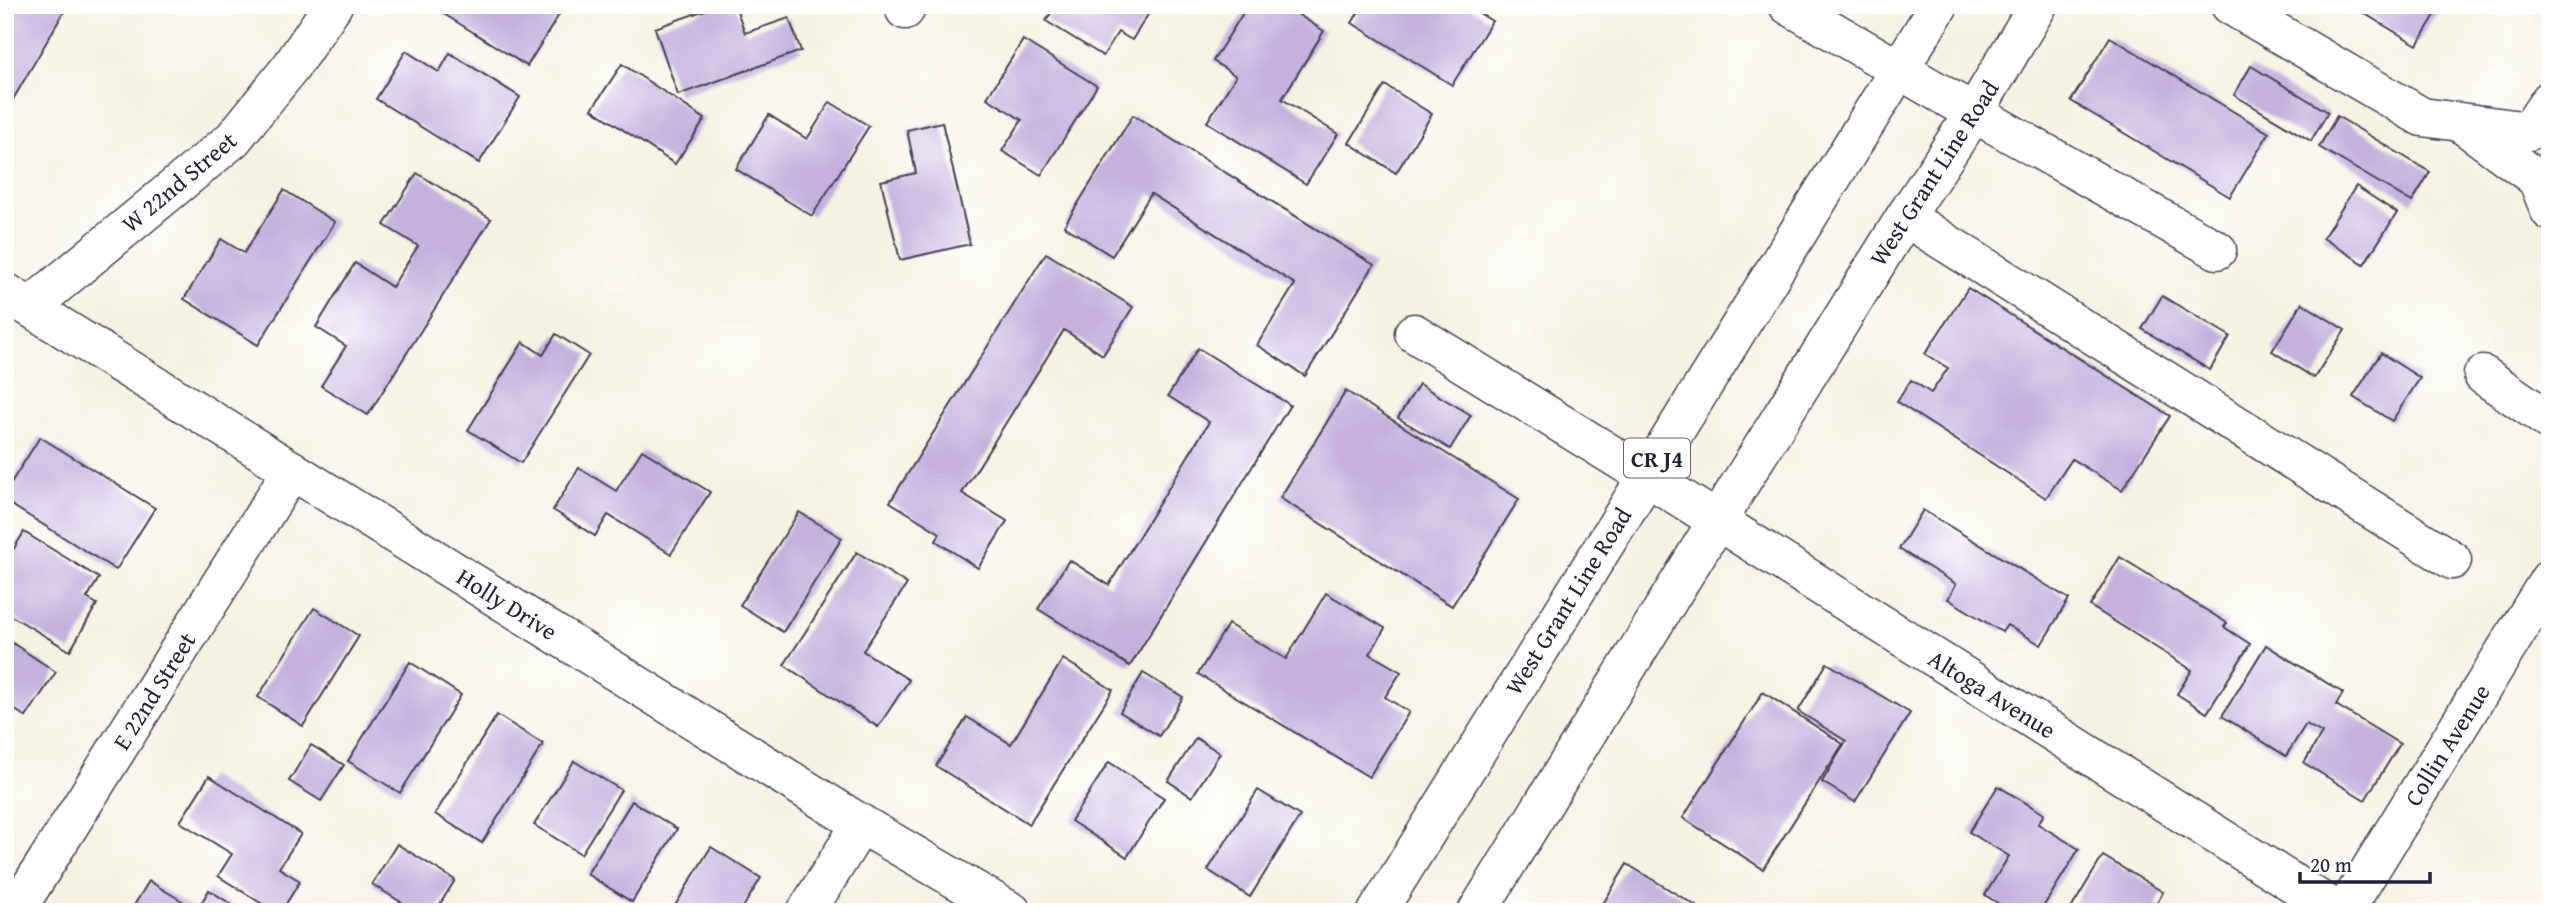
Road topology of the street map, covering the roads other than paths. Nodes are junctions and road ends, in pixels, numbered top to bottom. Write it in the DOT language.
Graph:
graph roads {
  1 [pos="333,5"];
  2 [pos="1788,5"];
  3 [pos="1939,5"];
  4 [pos="2038,5"];
  5 [pos="2230,5"];
  6 [pos="1899,70"];
  7 [pos="2550,100"];
  8 [pos="1974,113"];
  9 [pos="2461,122"];
  10 [pos="2550,211"];
  11 [pos="1905,217"];
  12 [pos="2217,250"];
  13 [pos="17,299"];
  14 [pos="1414,333"];
  15 [pos="2483,375"];
  16 [pos="2550,421"];
  17 [pos="292,470"];
  18 [pos="1646,476"];
  19 [pos="1717,521"];
  20 [pos="2452,559"];
  21 [pos="2550,578"];
  22 [pos="860,824"];
  23 [pos="15,912"];
  24 [pos="806,912"];
  25 [pos="1012,912"];
  26 [pos="1377,912"];
  27 [pos="1477,912"];
  28 [pos="2342,912"];
  1 -- 13 [label="street, W 22nd Street"];
  2 -- 6 [label="street"];
  3 -- 6 [label="street, West Grant Line Road / CR J4"];
  4 -- 8 [label="street, West Grant Line Road"];
  5 -- 9 [label="street"];
  6 -- 8 [label="street"];
  6 -- 18 [label="street, West Grant Line Road / CR J4"];
  7 -- 9 [label="street"];
  8 -- 11 [label="street, West Grant Line Road"];
  8 -- 12 [label="street"];
  9 -- 10 [label="street"];
  11 -- 19 [label="street, West Grant Line Road"];
  11 -- 20 [label="street"];
  13 -- 17 [label="street, Holly Drive"];
  14 -- 18 [label="street, Altoga Avenue"];
  15 -- 16 [label="street"];
  17 -- 22 [label="street, Holly Drive"];
  17 -- 23 [label="street, E 22nd Street"];
  18 -- 19 [label="street, Altoga Avenue"];
  18 -- 26 [label="street, West Grant Line Road / CR J4"];
  19 -- 27 [label="street, West Grant Line Road"];
  19 -- 28 [label="street, Altoga Avenue"];
  21 -- 28 [label="street, Collin Avenue"];
  22 -- 24 [label="street"];
  22 -- 25 [label="street, Holly Drive"];
}
